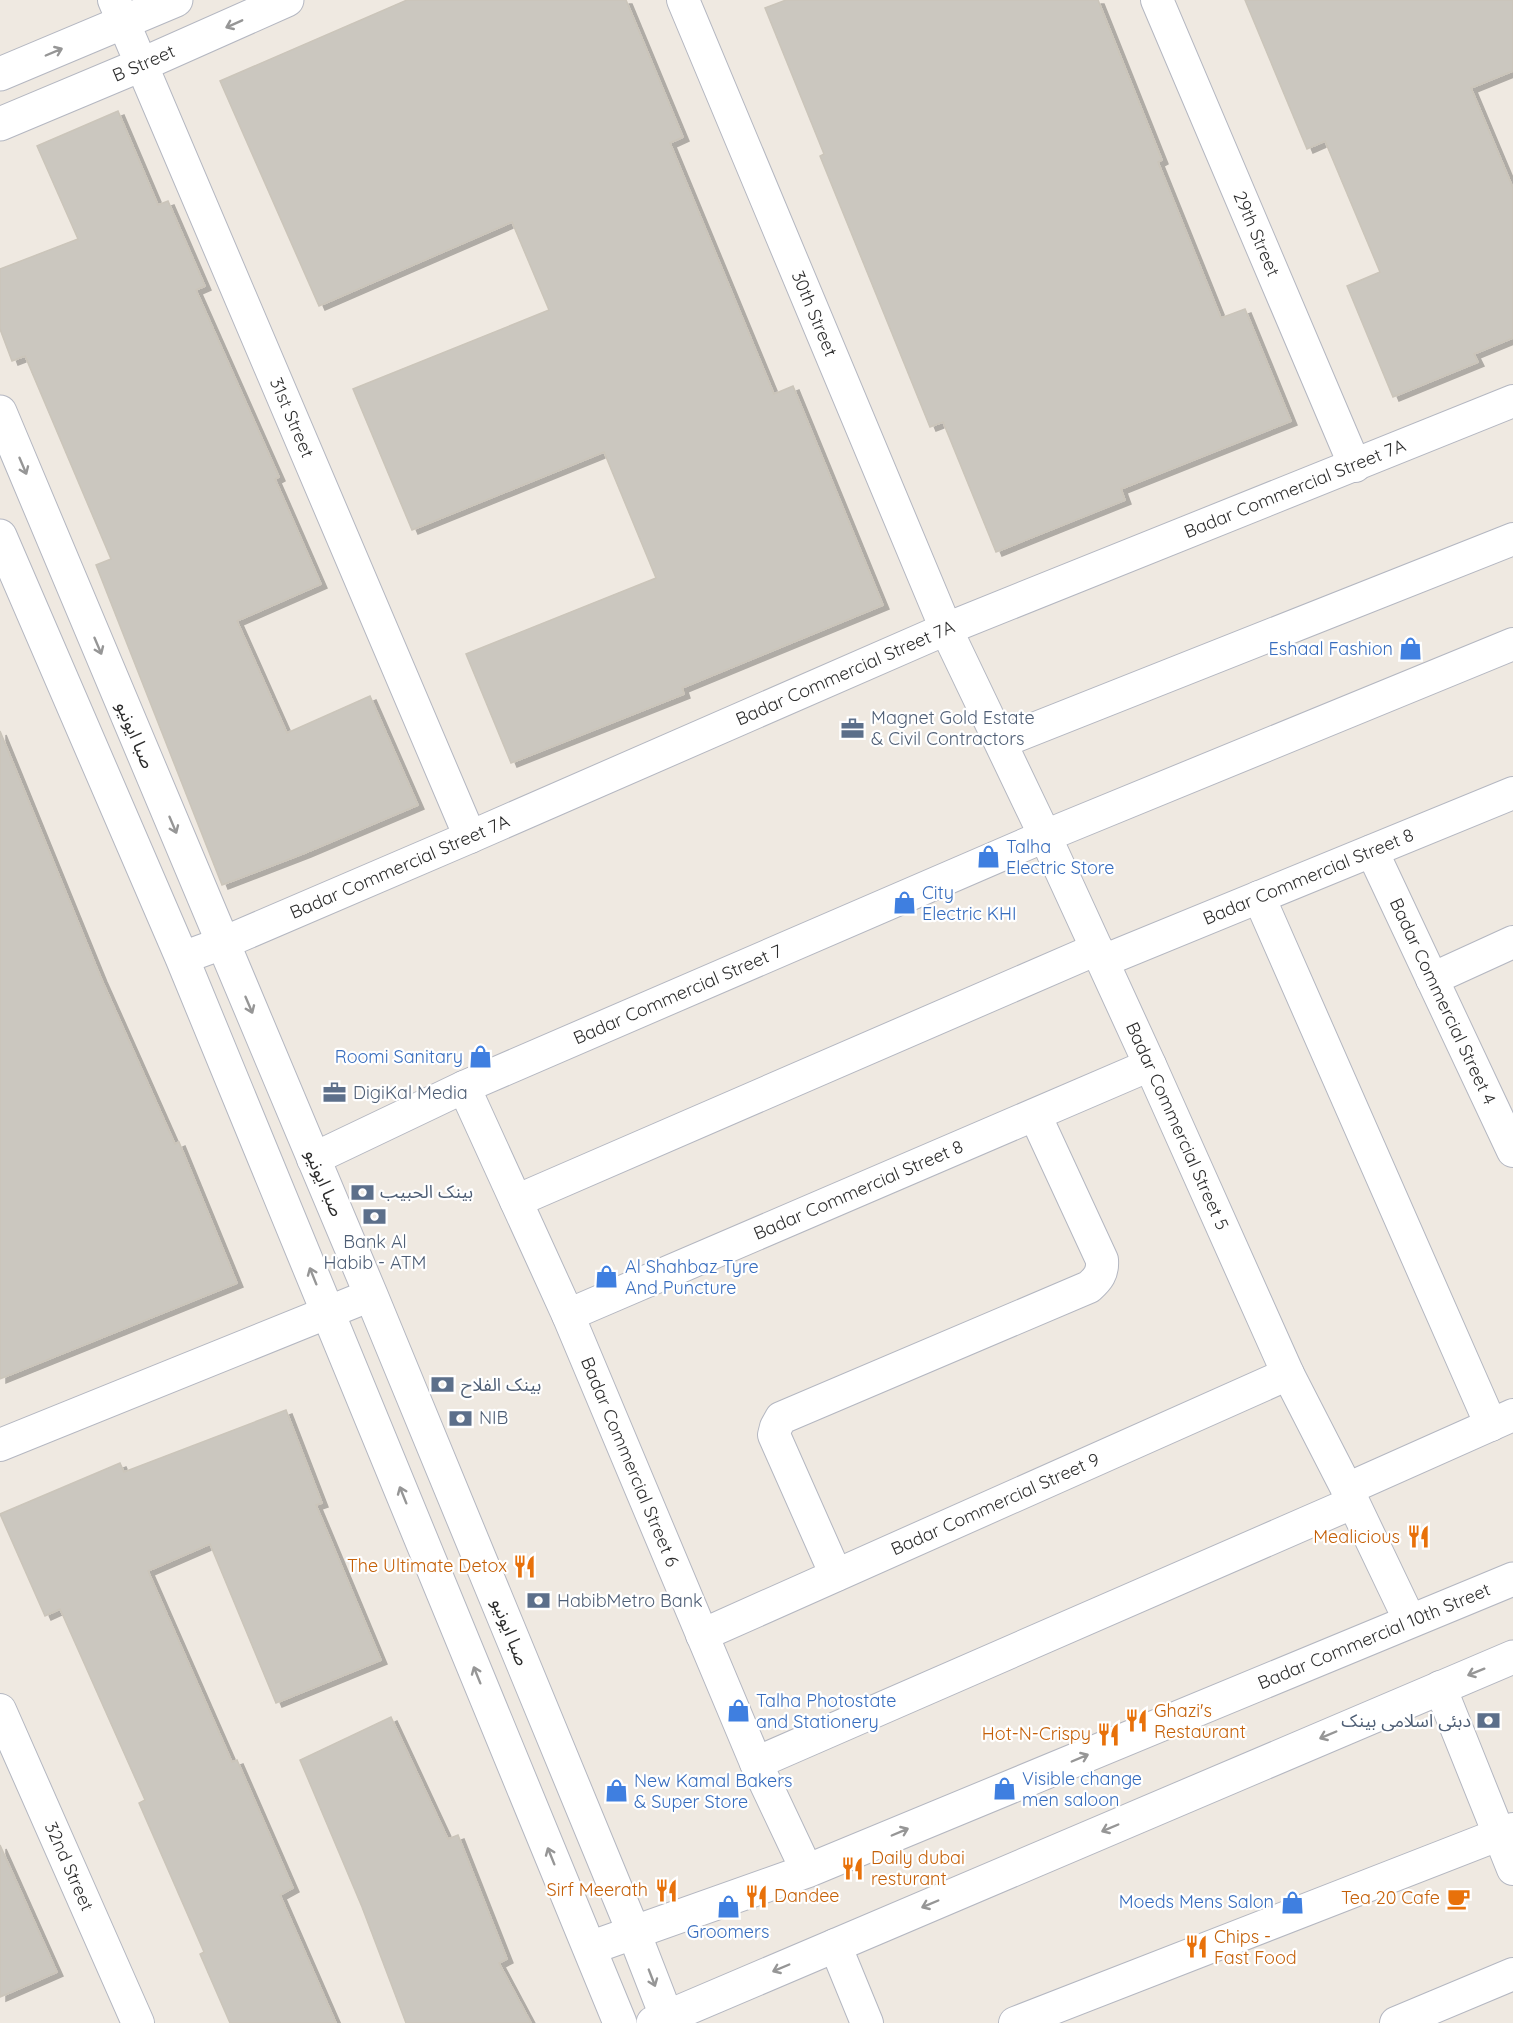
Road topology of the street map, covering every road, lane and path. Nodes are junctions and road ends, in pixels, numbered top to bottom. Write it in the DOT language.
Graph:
graph roads {
  1 [pos="176,0"];
  2 [pos="287,0"];
  3 [pos="683,0"];
  4 [pos="1157,0"];
  5 [pos="118,12"];
  6 [pos="142,64"];
  7 [pos="0,74"];
  8 [pos="0,124"];
  9 [pos="1513,400"];
  10 [pos="0,412"];
  11 [pos="1355,466"];
  12 [pos="0,536"];
  13 [pos="1513,539"];
  14 [pos="946,629"];
  15 [pos="1513,644"];
  16 [pos="1000,742"];
  17 [pos="1513,794"];
  18 [pos="1045,836"];
  19 [pos="470,837"];
  20 [pos="1372,851"];
  21 [pos="1259,897"];
  22 [pos="1513,942"];
  23 [pos="223,943"];
  24 [pos="1100,956"];
  25 [pos="182,958"];
  26 [pos="1432,979"];
  27 [pos="1150,1065"];
  28 [pos="464,1087"];
  29 [pos="1035,1115"];
  30 [pos="1513,1151"];
  31 [pos="313,1159"];
  32 [pos="516,1201"];
  33 [pos="371,1295"];
  34 [pos="327,1312"];
  35 [pos="568,1316"];
  36 [pos="1288,1374"];
  37 [pos="1502,1420"];
  38 [pos="0,1445"];
  39 [pos="1349,1496"];
  40 [pos="836,1575"];
  41 [pos="1513,1580"];
  42 [pos="1410,1621"];
  43 [pos="702,1635"];
  44 [pos="1513,1657"];
  45 [pos="1440,1687"];
  46 [pos="0,1710"];
  47 [pos="756,1763"];
  48 [pos="1506,1832"];
  49 [pos="1513,1869"];
  50 [pos="807,1871"];
  51 [pos="634,1933"];
  52 [pos="835,1945"];
  53 [pos="590,1948"];
  54 [pos="1513,1974"];
  55 [pos="663,2021"];
  56 [pos="138,2023"];
  57 [pos="620,2023"];
  58 [pos="867,2023"];
  59 [pos="1015,2023"];
  60 [pos="1396,2023"];
  1 -- 5 [label="main road"];
  2 -- 6 [label="main road, B Street, one-way"];
  3 -- 14 [label="street, 30th Street"];
  4 -- 11 [label="street, 29th Street"];
  5 -- 6 [label="street, 31st Street"];
  7 -- 5 [label="main road, one-way"];
  6 -- 8 [label="main road, B Street"];
  6 -- 19 [label="street, 31st Street"];
  9 -- 11 [label="street, Badar Commercial Street 7A"];
  10 -- 23 [label="main road, صبا ایونیو, one-way"];
  11 -- 14 [label="street, Badar Commercial Street 7A"];
  12 -- 25 [label="main road"];
  13 -- 16 [label="street"];
  14 -- 16 [label="street, Badar Commercial Street 5"];
  14 -- 19 [label="street, Badar Commercial Street 7A"];
  15 -- 18 [label="street, Badar Commercial Street 7"];
  16 -- 18 [label="street, Badar Commercial Street 5"];
  17 -- 20 [label="street, Badar Commercial Street 8"];
  18 -- 24 [label="street, Badar Commercial Street 5"];
  18 -- 28 [label="street, Badar Commercial Street 7"];
  19 -- 23 [label="street, Badar Commercial Street 7A"];
  20 -- 21 [label="street, Badar Commercial Street 8"];
  20 -- 26 [label="street, Badar Commercial Street 4"];
  21 -- 24 [label="street, Badar Commercial Street 8"];
  21 -- 37 [label="street"];
  22 -- 26 [label="street"];
  23 -- 25 [label="street, Badar Commercial Street 7A"];
  23 -- 31 [label="main road, صبا ایونیو, one-way"];
  24 -- 27 [label="street, Badar Commercial Street 5"];
  24 -- 32 [label="street, Badar Commercial Street 8"];
  34 -- 25 [label="main road, one-way"];
  26 -- 30 [label="street, Badar Commercial Street 4"];
  27 -- 29 [label="street, Badar Commercial Street 8"];
  27 -- 36 [label="street, Badar Commercial Street 5"];
  28 -- 31 [label="street, Badar Commercial Street 7"];
  28 -- 32 [label="street, Badar Commercial Street 6"];
  29 -- 35 [label="street, Badar Commercial Street 8"];
  29 -- 40 [label="street"];
  31 -- 33 [label="main road, صبا ایونیو"];
  32 -- 35 [label="street, Badar Commercial Street 6"];
  33 -- 34 [label="street"];
  33 -- 51 [label="main road, صبا ایونیو"];
  34 -- 38 [label="street"];
  53 -- 34 [label="main road, one-way"];
  35 -- 43 [label="street, Badar Commercial Street 6"];
  36 -- 39 [label="street, Badar Commercial Street 5"];
  36 -- 40 [label="street, Badar Commercial Street 9"];
  37 -- 39 [label="street"];
  39 -- 42 [label="street, Badar Commercial Street 5"];
  39 -- 47 [label="street"];
  40 -- 43 [label="street, Badar Commercial Street 9"];
  41 -- 42 [label="main road, Badar Commercial 10th Street"];
  50 -- 42 [label="main road, Badar Commercial 10th Street, one-way"];
  43 -- 47 [label="street, Badar Commercial Street 6"];
  44 -- 45 [label="main road, one-way"];
  45 -- 48 [label="street"];
  45 -- 52 [label="main road, one-way"];
  46 -- 56 [label="street, 32nd Street"];
  47 -- 50 [label="street, Badar Commercial Street 6"];
  48 -- 49 [label="street"];
  48 -- 59 [label="street"];
  50 -- 51 [label="main road, Badar Commercial 10th Street"];
  51 -- 53 [label="main road, Badar Commercial 10th Street"];
  51 -- 55 [label="main road, صبا ایونیو, one-way"];
  52 -- 55 [label="main road, one-way"];
  52 -- 58 [label="street"];
  53 -- 57 [label="main road"];
  54 -- 60 [label="street"];
}
